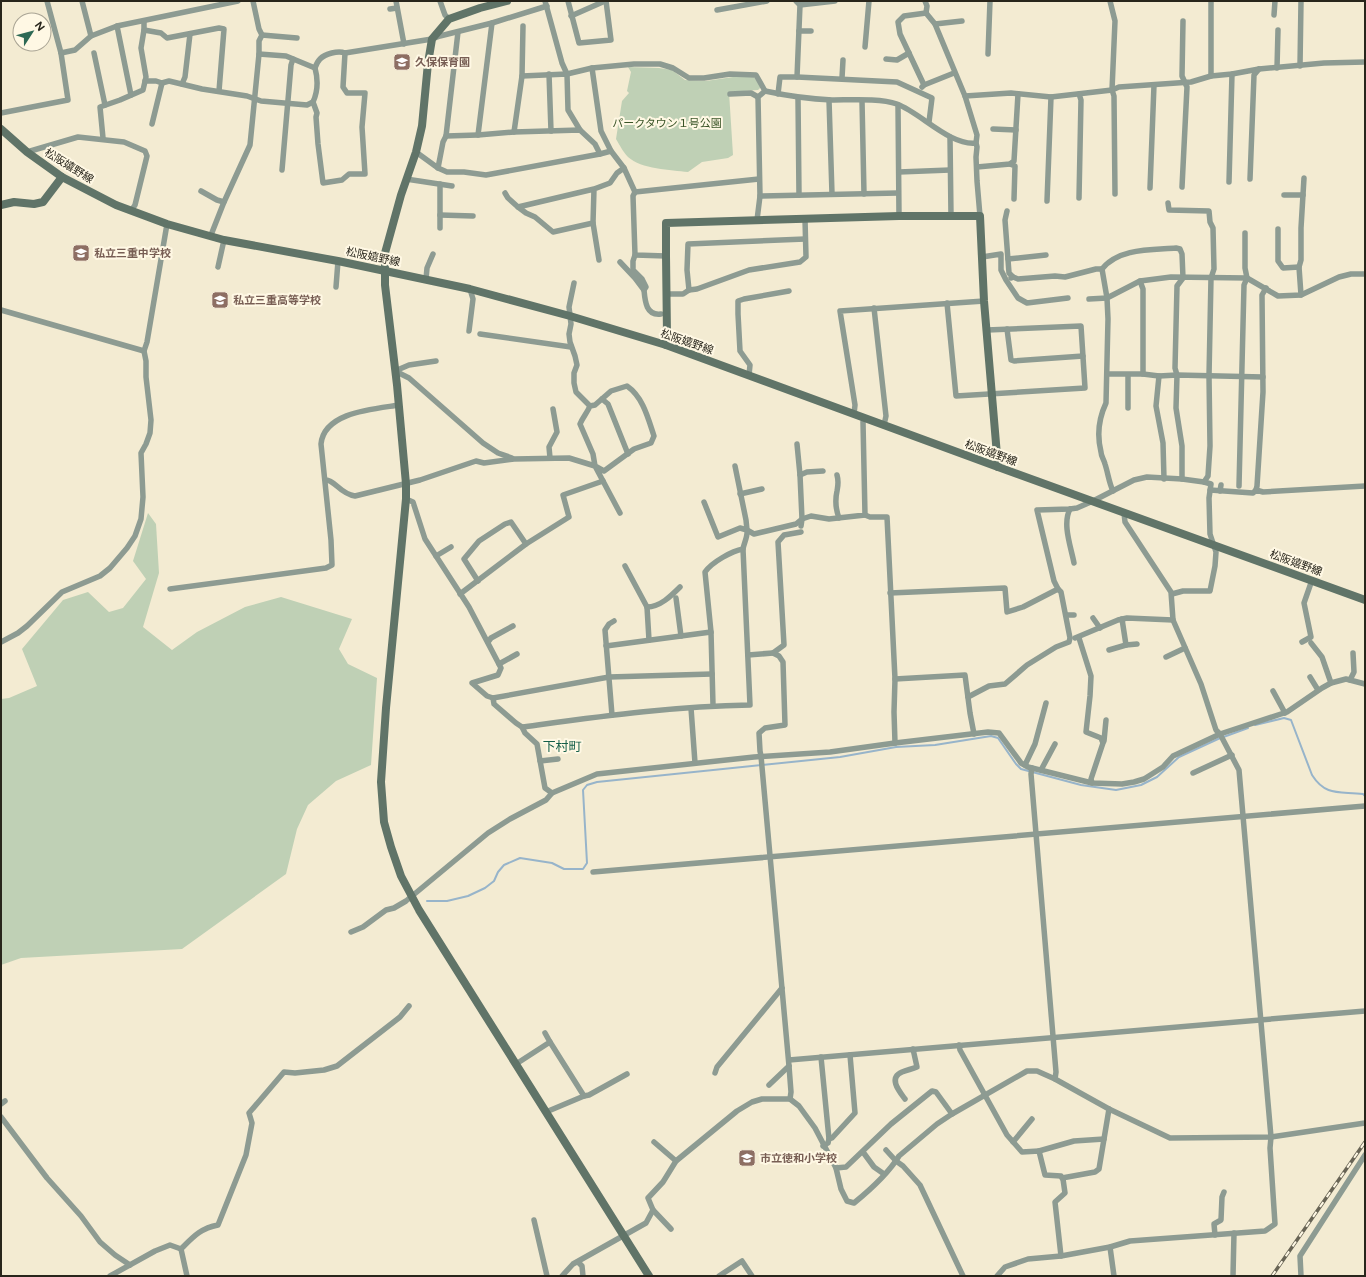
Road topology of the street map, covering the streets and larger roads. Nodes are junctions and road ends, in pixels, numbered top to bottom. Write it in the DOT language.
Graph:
graph roads {
  1 [pos="47,1"];
  2 [pos="82,1"];
  3 [pos="238,1"];
  4 [pos="253,1"];
  5 [pos="396,1"];
  6 [pos="440,1"];
  7 [pos="507,1"];
  8 [pos="568,1"];
  9 [pos="606,1"];
  10 [pos="767,1"];
  11 [pos="835,1"];
  12 [pos="840,1"];
  13 [pos="869,1"];
  14 [pos="925,1"];
  15 [pos="990,1"];
  16 [pos="1110,1"];
  17 [pos="1211,1"];
  18 [pos="1275,1"];
  19 [pos="1302,1"];
  20 [pos="546,3"];
  21 [pos="798,3"];
  22 [pos="398,8"];
  23 [pos="390,9"];
  24 [pos="716,10"];
  25 [pos="926,13"];
  26 [pos="1274,15"];
  27 [pos="571,16"];
  28 [pos="449,19"];
  29 [pos="144,21"];
  30 [pos="962,21"];
  31 [pos="1183,21"];
  32 [pos="492,23"];
  33 [pos="934,24"];
  34 [pos="117,26"];
  35 [pos="524,26"];
  36 [pos="144,30"];
  37 [pos="1278,30"];
  38 [pos="799,31"];
  39 [pos="811,31"];
  40 [pos="458,32"];
  41 [pos="190,34"];
  42 [pos="91,36"];
  43 [pos="262,36"];
  44 [pos="297,38"];
  45 [pos="432,40"];
  46 [pos="404,44"];
  47 [pos="866,46"];
  48 [pos="61,53"];
  49 [pos="94,53"];
  50 [pos="345,53"];
  51 [pos="909,53"];
  52 [pos="259,54"];
  53 [pos="988,54"];
  54 [pos="293,59"];
  55 [pos="886,59"];
  56 [pos="842,60"];
  57 [pos="1365,62"];
  58 [pos="1300,66"];
  59 [pos="315,68"];
  60 [pos="592,68"];
  61 [pos="1277,68"];
  62 [pos="1259,69"];
  63 [pos="954,73"];
  64 [pos="550,74"];
  65 [pos="566,74"];
  66 [pos="1232,74"];
  67 [pos="522,76"];
  68 [pos="1211,76"];
  69 [pos="797,77"];
  70 [pos="842,78"];
  71 [pos="146,81"];
  72 [pos="162,83"];
  73 [pos="1185,83"];
  74 [pos="182,84"];
  75 [pos="924,85"];
  76 [pos="1154,85"];
  77 [pos="1112,90"];
  78 [pos="219,91"];
  79 [pos="765,91"];
  80 [pos="920,92"];
  81 [pos="730,94"];
  82 [pos="778,94"];
  83 [pos="1018,94"];
  84 [pos="1079,94"];
  85 [pos="132,95"];
  86 [pos="758,96"];
  87 [pos="965,96"];
  88 [pos="1051,97"];
  89 [pos="255,98"];
  90 [pos="798,98"];
  91 [pos="829,100"];
  92 [pos="862,101"];
  93 [pos="313,102"];
  94 [pos="288,103"];
  95 [pos="105,105"];
  96 [pos="898,105"];
  97 [pos="1,113"];
  98 [pos="929,122"];
  99 [pos="152,124"];
  100 [pos="1,129"];
  101 [pos="993,129"];
  102 [pos="580,130"];
  103 [pos="1016,130"];
  104 [pos="551,131"];
  105 [pos="514,132"];
  106 [pos="478,135"];
  107 [pos="446,136"];
  108 [pos="950,137"];
  109 [pos="103,138"];
  110 [pos="976,143"];
  111 [pos="611,151"];
  112 [pos="27,152"];
  113 [pos="416,152"];
  114 [pos="600,154"];
  115 [pos="1010,164"];
  116 [pos="977,167"];
  117 [pos="438,168"];
  118 [pos="624,168"];
  119 [pos="282,170"];
  120 [pos="950,170"];
  121 [pos="899,172"];
  122 [pos="62,177"];
  123 [pos="1304,178"];
  124 [pos="406,179"];
  125 [pos="759,179"];
  126 [pos="1250,179"];
  127 [pos="1230,182"];
  128 [pos="440,184"];
  129 [pos="452,186"];
  130 [pos="1182,187"];
  131 [pos="1150,188"];
  132 [pos="594,189"];
  133 [pos="202,191"];
  134 [pos="635,192"];
  135 [pos="505,193"];
  136 [pos="898,193"];
  137 [pos="832,194"];
  138 [pos="864,194"];
  139 [pos="1115,194"];
  140 [pos="799,195"];
  141 [pos="1284,195"];
  142 [pos="1303,195"];
  143 [pos="760,196"];
  144 [pos="1079,198"];
  145 [pos="1014,199"];
  146 [pos="1047,201"];
  147 [pos="224,202"];
  148 [pos="1168,203"];
  149 [pos="1,205"];
  150 [pos="518,207"];
  151 [pos="131,211"];
  152 [pos="1007,211"];
  153 [pos="440,215"];
  154 [pos="473,216"];
  155 [pos="899,216"];
  156 [pos="951,216"];
  157 [pos="980,216"];
  158 [pos="805,219"];
  159 [pos="758,220"];
  160 [pos="593,223"];
  161 [pos="167,224"];
  162 [pos="440,228"];
  163 [pos="1278,229"];
  164 [pos="1245,233"];
  165 [pos="211,235"];
  166 [pos="805,239"];
  167 [pos="224,240"];
  168 [pos="433,254"];
  169 [pos="1046,254"];
  170 [pos="635,255"];
  171 [pos="666,256"];
  172 [pos="982,256"];
  173 [pos="1008,258"];
  174 [pos="599,260"];
  175 [pos="338,261"];
  176 [pos="620,262"];
  177 [pos="218,267"];
  178 [pos="1299,267"];
  179 [pos="1102,269"];
  180 [pos="385,272"];
  181 [pos="1365,274"];
  182 [pos="1013,277"];
  183 [pos="1183,278"];
  184 [pos="1210,278"];
  185 [pos="1247,278"];
  186 [pos="426,279"];
  187 [pos="1006,280"];
  188 [pos="1140,281"];
  189 [pos="574,283"];
  190 [pos="336,287"];
  191 [pos="1266,288"];
  192 [pos="470,289"];
  193 [pos="644,290"];
  194 [pos="690,290"];
  195 [pos="789,290"];
  196 [pos="667,294"];
  197 [pos="1301,295"];
  198 [pos="1068,298"];
  199 [pos="1107,298"];
  200 [pos="1089,299"];
  201 [pos="984,301"];
  202 [pos="947,303"];
  203 [pos="874,308"];
  204 [pos="1,310"];
  205 [pos="661,314"];
  206 [pos="570,316"];
  207 [pos="1007,329"];
  208 [pos="987,330"];
  209 [pos="469,331"];
  210 [pos="480,334"];
  211 [pos="666,345"];
  212 [pos="571,347"];
  213 [pos="144,351"];
  214 [pos="1083,356"];
  215 [pos="436,361"];
  216 [pos="395,370"];
  217 [pos="1108,374"];
  218 [pos="1143,374"];
  219 [pos="749,375"];
  220 [pos="1128,375"];
  221 [pos="1177,375"];
  222 [pos="1159,376"];
  223 [pos="1209,376"];
  224 [pos="1242,376"];
  225 [pos="1263,377"];
  226 [pos="991,392"];
  227 [pos="602,398"];
  228 [pos="399,405"];
  229 [pos="590,406"];
  230 [pos="1128,408"];
  231 [pos="553,409"];
  232 [pos="854,414"];
  233 [pos="862,422"];
  234 [pos="884,425"];
  235 [pos="797,444"];
  236 [pos="628,454"];
  237 [pos="514,458"];
  238 [pos="550,458"];
  239 [pos="595,466"];
  240 [pos="735,466"];
  241 [pos="998,467"];
  242 [pos="823,471"];
  243 [pos="800,475"];
  244 [pos="837,475"];
  245 [pos="1164,479"];
  246 [pos="1182,479"];
  247 [pos="326,480"];
  248 [pos="602,481"];
  249 [pos="1204,482"];
  250 [pos="406,484"];
  251 [pos="1221,485"];
  252 [pos="1239,486"];
  253 [pos="1365,486"];
  254 [pos="762,489"];
  255 [pos="1210,490"];
  256 [pos="1256,490"];
  257 [pos="1113,491"];
  258 [pos="1220,491"];
  259 [pos="740,494"];
  260 [pos="406,499"];
  261 [pos="1093,501"];
  262 [pos="704,502"];
  263 [pos="1070,509"];
  264 [pos="620,513"];
  265 [pos="1124,513"];
  266 [pos="865,515"];
  267 [pos="839,518"];
  268 [pos="802,519"];
  269 [pos="747,530"];
  270 [pos="526,544"];
  271 [pos="1214,544"];
  272 [pos="451,547"];
  273 [pos="744,549"];
  274 [pos="436,556"];
  275 [pos="1074,562"];
  276 [pos="625,566"];
  277 [pos="1312,580"];
  278 [pos="478,581"];
  279 [pos="680,587"];
  280 [pos="170,589"];
  281 [pos="1058,589"];
  282 [pos="890,593"];
  283 [pos="460,594"];
  284 [pos="1172,594"];
  285 [pos="676,598"];
  286 [pos="1365,600"];
  287 [pos="647,607"];
  288 [pos="1066,615"];
  289 [pos="1074,615"];
  290 [pos="1093,618"];
  291 [pos="1122,619"];
  292 [pos="1173,620"];
  293 [pos="614,621"];
  294 [pos="513,626"];
  295 [pos="1100,628"];
  296 [pos="711,632"];
  297 [pos="681,636"];
  298 [pos="1079,638"];
  299 [pos="1070,639"];
  300 [pos="649,640"];
  301 [pos="1,642"];
  302 [pos="488,642"];
  303 [pos="1302,642"];
  304 [pos="1311,643"];
  305 [pos="1137,644"];
  306 [pos="1126,645"];
  307 [pos="606,646"];
  308 [pos="1185,648"];
  309 [pos="1109,650"];
  310 [pos="773,653"];
  311 [pos="1353,653"];
  312 [pos="516,654"];
  313 [pos="748,655"];
  314 [pos="1166,657"];
  315 [pos="499,664"];
  316 [pos="712,674"];
  317 [pos="609,677"];
  318 [pos="1310,677"];
  319 [pos="895,680"];
  320 [pos="1350,680"];
  321 [pos="1331,683"];
  322 [pos="1365,684"];
  323 [pos="1318,690"];
  324 [pos="1273,691"];
  325 [pos="968,696"];
  326 [pos="493,698"];
  327 [pos="1046,703"];
  328 [pos="713,705"];
  329 [pos="691,708"];
  330 [pos="1285,713"];
  331 [pos="612,715"];
  332 [pos="1106,720"];
  333 [pos="522,727"];
  334 [pos="974,734"];
  335 [pos="1220,734"];
  336 [pos="895,743"];
  337 [pos="1104,743"];
  338 [pos="1055,744"];
  339 [pos="1232,755"];
  340 [pos="761,756"];
  341 [pos="558,759"];
  342 [pos="540,761"];
  343 [pos="695,763"];
  344 [pos="1025,765"];
  345 [pos="1032,768"];
  346 [pos="1041,770"];
  347 [pos="1194,773"];
  348 [pos="1092,783"];
  349 [pos="552,793"];
  350 [pos="1365,806"];
  351 [pos="1242,816"];
  352 [pos="1036,834"];
  353 [pos="771,856"];
  354 [pos="593,872"];
  355 [pos="412,897"];
  356 [pos="351,932"];
  357 [pos="782,988"];
  358 [pos="409,1006"];
  359 [pos="1365,1011"];
  360 [pos="1260,1020"];
  361 [pos="545,1033"];
  362 [pos="1052,1038"];
  363 [pos="550,1042"];
  364 [pos="959,1045"];
  365 [pos="913,1049"];
  366 [pos="850,1055"];
  367 [pos="822,1057"];
  368 [pos="789,1063"];
  369 [pos="516,1064"];
  370 [pos="715,1073"];
  371 [pos="627,1074"];
  372 [pos="1055,1079"];
  373 [pos="769,1085"];
  374 [pos="985,1095"];
  375 [pos="584,1096"];
  376 [pos="790,1099"];
  377 [pos="905,1099"];
  378 [pos="1109,1109"];
  379 [pos="546,1112"];
  380 [pos="952,1114"];
  381 [pos="1,1117"];
  382 [pos="1032,1119"];
  383 [pos="1365,1123"];
  384 [pos="1271,1137"];
  385 [pos="829,1139"];
  386 [pos="1104,1139"];
  387 [pos="654,1142"];
  388 [pos="1013,1142"];
  389 [pos="823,1146"];
  390 [pos="886,1150"];
  391 [pos="1039,1151"];
  392 [pos="863,1152"];
  393 [pos="1365,1155"];
  394 [pos="676,1161"];
  395 [pos="896,1161"];
  396 [pos="836,1168"];
  397 [pos="884,1174"];
  398 [pos="1062,1178"];
  399 [pos="1224,1192"];
  400 [pos="653,1210"];
  401 [pos="534,1220"];
  402 [pos="670,1229"];
  403 [pos="1234,1233"];
  404 [pos="624,1235"];
  405 [pos="1215,1235"];
  406 [pos="1110,1246"];
  407 [pos="180,1249"];
  408 [pos="1061,1256"];
  409 [pos="578,1262"];
  410 [pos="130,1265"];
  411 [pos="110,1276"];
  412 [pos="187,1276"];
  413 [pos="546,1276"];
  414 [pos="562,1276"];
  415 [pos="583,1276"];
  416 [pos="650,1276"];
  417 [pos="719,1276"];
  418 [pos="752,1276"];
  419 [pos="963,1276"];
  420 [pos="997,1276"];
  421 [pos="1114,1276"];
  422 [pos="1233,1276"];
  423 [pos="1301,1276"];
  1 -- 48 [label="street"];
  2 -- 42 [label="street"];
  3 -- 29 [label="street"];
  4 -- 43 [label="street"];
  5 -- 22 [label="street"];
  6 -- 28 [label="street"];
  7 -- 28 [label="street"];
  8 -- 27 [label="street"];
  9 -- 27 [label="street"];
  9 -- 27 [label="street"];
  10 -- 24 [label="street"];
  11 -- 12 [label="street"];
  11 -- 21 [label="street"];
  13 -- 47 [label="street"];
  14 -- 25 [label="street"];
  15 -- 53 [label="street"];
  16 -- 77 [label="street"];
  17 -- 68 [label="street"];
  18 -- 26 [label="street"];
  19 -- 58 [label="street"];
  20 -- 32 [label="street"];
  20 -- 65 [label="street"];
  21 -- 38 [label="street"];
  22 -- 23 [label="street"];
  22 -- 46 [label="street"];
  25 -- 33 [label="street"];
  25 -- 51 [label="street"];
  28 -- 45 [label="street"];
  29 -- 34 [label="street"];
  29 -- 36 [label="street"];
  30 -- 33 [label="street"];
  31 -- 73 [label="street"];
  32 -- 40 [label="street"];
  32 -- 106 [label="street"];
  33 -- 63 [label="street"];
  34 -- 42 [label="street"];
  34 -- 85 [label="street"];
  35 -- 67 [label="street"];
  36 -- 41 [label="street"];
  36 -- 71 [label="street"];
  37 -- 61 [label="street"];
  38 -- 39 [label="street"];
  38 -- 69 [label="street"];
  40 -- 45 [label="street"];
  40 -- 107 [label="street"];
  41 -- 74 [label="street"];
  41 -- 78 [label="street"];
  42 -- 48 [label="street"];
  43 -- 44 [label="street"];
  43 -- 52 [label="street"];
  45 -- 46 [label="street"];
  45 -- 113 [label="street"];
  46 -- 50 [label="street"];
  48 -- 97 [label="street"];
  49 -- 95 [label="street"];
  50 -- 59 [label="street"];
  50 -- 93 [label="street"];
  51 -- 55 [label="street"];
  51 -- 75 [label="street"];
  52 -- 54 [label="street"];
  52 -- 89 [label="street"];
  54 -- 59 [label="street"];
  54 -- 94 [label="street"];
  56 -- 70 [label="street"];
  57 -- 58 [label="street"];
  58 -- 61 [label="street"];
  59 -- 93 [label="street"];
  60 -- 65 [label="street"];
  60 -- 79 [label="street"];
  60 -- 111 [label="street"];
  61 -- 62 [label="street"];
  62 -- 66 [label="street"];
  62 -- 126 [label="street"];
  63 -- 75 [label="street"];
  63 -- 87 [label="street"];
  64 -- 65 [label="street"];
  64 -- 67 [label="street"];
  64 -- 104 [label="street"];
  65 -- 102 [label="street"];
  66 -- 68 [label="street"];
  66 -- 127 [label="street"];
  67 -- 105 [label="street"];
  68 -- 73 [label="street"];
  69 -- 70 [label="street"];
  69 -- 82 [label="street"];
  70 -- 80 [label="street"];
  71 -- 72 [label="street"];
  71 -- 85 [label="street"];
  72 -- 74 [label="street"];
  72 -- 99 [label="street"];
  73 -- 76 [label="street"];
  73 -- 130 [label="street"];
  74 -- 78 [label="street"];
  75 -- 80 [label="street"];
  76 -- 77 [label="street"];
  76 -- 131 [label="street"];
  77 -- 84 [label="street"];
  77 -- 139 [label="street"];
  78 -- 89 [label="street"];
  79 -- 82 [label="street"];
  79 -- 86 [label="street"];
  80 -- 98 [label="street"];
  81 -- 86 [label="street"];
  82 -- 90 [label="street"];
  83 -- 87 [label="street"];
  83 -- 88 [label="street"];
  83 -- 103 [label="street"];
  84 -- 88 [label="street"];
  84 -- 144 [label="street"];
  85 -- 95 [label="street"];
  86 -- 125 [label="street"];
  87 -- 110 [label="street"];
  88 -- 146 [label="street"];
  89 -- 94 [label="street"];
  89 -- 147 [label="street"];
  90 -- 91 [label="street"];
  90 -- 140 [label="street"];
  91 -- 92 [label="street"];
  91 -- 137 [label="street"];
  92 -- 96 [label="street"];
  92 -- 138 [label="street"];
  93 -- 94 [label="street"];
  94 -- 119 [label="street"];
  95 -- 109 [label="street"];
  96 -- 98 [label="street"];
  96 -- 121 [label="street"];
  98 -- 108 [label="street"];
  100 -- 112 [label="street, 松阪嬉野線"];
  101 -- 103 [label="street"];
  102 -- 104 [label="street"];
  102 -- 114 [label="street"];
  103 -- 115 [label="street"];
  104 -- 105 [label="street"];
  105 -- 106 [label="street"];
  106 -- 107 [label="street"];
  107 -- 117 [label="street"];
  108 -- 110 [label="street"];
  108 -- 120 [label="street"];
  109 -- 112 [label="street"];
  109 -- 151 [label="street"];
  110 -- 116 [label="street"];
  111 -- 114 [label="street"];
  111 -- 118 [label="street"];
  112 -- 122 [label="street, 松阪嬉野線"];
  113 -- 117 [label="street"];
  113 -- 124 [label="street"];
  114 -- 117 [label="street"];
  115 -- 116 [label="street"];
  115 -- 145 [label="street"];
  116 -- 157 [label="street"];
  118 -- 132 [label="street"];
  118 -- 134 [label="street"];
  120 -- 121 [label="street"];
  120 -- 156 [label="street"];
  121 -- 136 [label="street"];
  122 -- 149 [label="street"];
  122 -- 151 [label="street, 松阪嬉野線"];
  123 -- 142 [label="street"];
  124 -- 128 [label="street"];
  124 -- 180 [label="street"];
  125 -- 134 [label="street"];
  125 -- 143 [label="street"];
  128 -- 129 [label="street"];
  128 -- 153 [label="street"];
  132 -- 150 [label="street"];
  132 -- 160 [label="street"];
  133 -- 147 [label="street"];
  134 -- 170 [label="street"];
  135 -- 150 [label="street"];
  136 -- 138 [label="street"];
  136 -- 155 [label="street"];
  137 -- 138 [label="street"];
  137 -- 140 [label="street"];
  140 -- 143 [label="street"];
  141 -- 142 [label="street"];
  142 -- 178 [label="street"];
  143 -- 159 [label="street"];
  147 -- 165 [label="street"];
  148 -- 184 [label="street"];
  150 -- 160 [label="street"];
  151 -- 161 [label="street, 松阪嬉野線"];
  152 -- 173 [label="street"];
  153 -- 154 [label="street"];
  153 -- 162 [label="street"];
  155 -- 156 [label="street"];
  155 -- 158 [label="street"];
  156 -- 157 [label="street"];
  157 -- 172 [label="street"];
  158 -- 159 [label="street"];
  158 -- 166 [label="street"];
  159 -- 171 [label="street"];
  160 -- 174 [label="street"];
  161 -- 165 [label="street, 松阪嬉野線"];
  161 -- 213 [label="street"];
  163 -- 178 [label="street"];
  164 -- 185 [label="street"];
  165 -- 167 [label="street, 松阪嬉野線"];
  166 -- 194 [label="street"];
  166 -- 194 [label="street"];
  167 -- 175 [label="street, 松阪嬉野線"];
  167 -- 177 [label="street"];
  168 -- 186 [label="street"];
  169 -- 173 [label="street"];
  170 -- 171 [label="street"];
  170 -- 193 [label="street"];
  171 -- 196 [label="street"];
  172 -- 187 [label="street"];
  172 -- 201 [label="street"];
  173 -- 182 [label="street"];
  175 -- 180 [label="street, 松阪嬉野線"];
  175 -- 190 [label="street"];
  176 -- 193 [label="street"];
  178 -- 197 [label="street"];
  179 -- 182 [label="street"];
  179 -- 183 [label="street"];
  179 -- 199 [label="street"];
  180 -- 186 [label="street, 松阪嬉野線"];
  180 -- 216 [label="street"];
  181 -- 197 [label="street"];
  182 -- 187 [label="street"];
  183 -- 184 [label="street"];
  183 -- 188 [label="street"];
  183 -- 221 [label="street"];
  184 -- 185 [label="street"];
  184 -- 223 [label="street"];
  185 -- 191 [label="street"];
  185 -- 224 [label="street"];
  186 -- 192 [label="street, 松阪嬉野線"];
  187 -- 198 [label="street"];
  188 -- 199 [label="street"];
  188 -- 218 [label="street"];
  189 -- 206 [label="street"];
  191 -- 197 [label="street"];
  191 -- 225 [label="street"];
  192 -- 206 [label="street, 松阪嬉野線"];
  192 -- 209 [label="street"];
  193 -- 205 [label="street"];
  194 -- 196 [label="street"];
  195 -- 219 [label="street"];
  196 -- 211 [label="street"];
  199 -- 200 [label="street"];
  199 -- 217 [label="street"];
  201 -- 202 [label="street"];
  201 -- 208 [label="street"];
  202 -- 203 [label="street"];
  202 -- 226 [label="street"];
  203 -- 232 [label="street"];
  203 -- 234 [label="street"];
  204 -- 213 [label="street"];
  206 -- 211 [label="street, 松阪嬉野線"];
  206 -- 212 [label="street"];
  207 -- 208 [label="street"];
  207 -- 214 [label="street"];
  207 -- 214 [label="street"];
  208 -- 226 [label="street"];
  210 -- 212 [label="street"];
  211 -- 219 [label="street, 松阪嬉野線"];
  212 -- 229 [label="street"];
  213 -- 301 [label="street"];
  214 -- 226 [label="street"];
  215 -- 216 [label="street"];
  216 -- 228 [label="street"];
  216 -- 237 [label="street"];
  217 -- 220 [label="street"];
  217 -- 257 [label="street"];
  218 -- 220 [label="street"];
  218 -- 222 [label="street"];
  219 -- 232 [label="street, 松阪嬉野線"];
  220 -- 230 [label="street"];
  221 -- 222 [label="street"];
  221 -- 223 [label="street"];
  221 -- 246 [label="street"];
  222 -- 245 [label="street"];
  223 -- 224 [label="street"];
  223 -- 249 [label="street"];
  224 -- 225 [label="street"];
  224 -- 252 [label="street"];
  225 -- 256 [label="street"];
  226 -- 241 [label="street"];
  227 -- 229 [label="street"];
  227 -- 236 [label="street"];
  227 -- 236 [label="street"];
  228 -- 247 [label="street"];
  228 -- 250 [label="street"];
  229 -- 239 [label="street"];
  231 -- 238 [label="street"];
  232 -- 234 [label="street, 松阪嬉野線"];
  233 -- 266 [label="street"];
  234 -- 241 [label="street, 松阪嬉野線"];
  235 -- 243 [label="street"];
  236 -- 239 [label="street"];
  237 -- 238 [label="street"];
  237 -- 250 [label="street"];
  238 -- 239 [label="street"];
  239 -- 248 [label="street"];
  240 -- 259 [label="street"];
  241 -- 261 [label="street, 松阪嬉野線"];
  242 -- 243 [label="street"];
  243 -- 268 [label="street"];
  244 -- 267 [label="street"];
  245 -- 246 [label="street"];
  245 -- 257 [label="street"];
  246 -- 249 [label="street"];
  247 -- 250 [label="street"];
  247 -- 280 [label="street"];
  248 -- 264 [label="street"];
  248 -- 270 [label="street"];
  249 -- 255 [label="street"];
  250 -- 260 [label="street"];
  251 -- 258 [label="street"];
  253 -- 256 [label="street"];
  254 -- 259 [label="street"];
  255 -- 258 [label="street"];
  255 -- 271 [label="street"];
  256 -- 258 [label="street"];
  257 -- 261 [label="street"];
  259 -- 269 [label="street"];
  260 -- 274 [label="street"];
  260 -- 355 [label="street"];
  261 -- 263 [label="street"];
  261 -- 265 [label="street, 松阪嬉野線"];
  262 -- 269 [label="street"];
  263 -- 275 [label="street"];
  263 -- 281 [label="street"];
  265 -- 271 [label="street, 松阪嬉野線"];
  265 -- 284 [label="street"];
  266 -- 267 [label="street"];
  266 -- 282 [label="street"];
  267 -- 268 [label="street"];
  268 -- 269 [label="street"];
  268 -- 310 [label="street"];
  269 -- 273 [label="street"];
  270 -- 278 [label="street"];
  270 -- 278 [label="street"];
  271 -- 277 [label="street, 松阪嬉野線"];
  271 -- 284 [label="street"];
  272 -- 274 [label="street"];
  273 -- 296 [label="street"];
  273 -- 313 [label="street"];
  274 -- 283 [label="street"];
  276 -- 287 [label="street"];
  277 -- 286 [label="street, 松阪嬉野線"];
  277 -- 303 [label="street"];
  278 -- 283 [label="street"];
  279 -- 287 [label="street"];
  281 -- 282 [label="street"];
  281 -- 288 [label="street"];
  282 -- 319 [label="street"];
  283 -- 302 [label="street"];
  284 -- 292 [label="street"];
  285 -- 297 [label="street"];
  287 -- 300 [label="street"];
  288 -- 289 [label="street"];
  288 -- 299 [label="street"];
  290 -- 295 [label="street"];
  291 -- 292 [label="street"];
  291 -- 295 [label="street"];
  291 -- 306 [label="street"];
  292 -- 308 [label="street"];
  293 -- 307 [label="street"];
  294 -- 302 [label="street"];
  295 -- 298 [label="street"];
  296 -- 297 [label="street"];
  296 -- 316 [label="street"];
  297 -- 300 [label="street"];
  298 -- 299 [label="street"];
  298 -- 337 [label="street"];
  299 -- 325 [label="street"];
  300 -- 307 [label="street"];
  302 -- 315 [label="street"];
  304 -- 321 [label="street"];
  305 -- 306 [label="street"];
  306 -- 309 [label="street"];
  307 -- 317 [label="street"];
  308 -- 314 [label="street"];
  308 -- 335 [label="street"];
  310 -- 313 [label="street"];
  310 -- 340 [label="street"];
  311 -- 320 [label="street"];
  312 -- 315 [label="street"];
  313 -- 328 [label="street"];
  315 -- 326 [label="street"];
  316 -- 317 [label="street"];
  316 -- 328 [label="street"];
  317 -- 326 [label="street"];
  317 -- 331 [label="street"];
  318 -- 323 [label="street"];
  319 -- 325 [label="street"];
  319 -- 336 [label="street"];
  320 -- 321 [label="street"];
  320 -- 322 [label="street"];
  321 -- 323 [label="street"];
  323 -- 330 [label="street"];
  324 -- 330 [label="street"];
  325 -- 334 [label="street"];
  326 -- 333 [label="street"];
  327 -- 344 [label="street"];
  328 -- 329 [label="street"];
  329 -- 331 [label="street"];
  329 -- 343 [label="street"];
  330 -- 335 [label="street"];
  331 -- 333 [label="street"];
  332 -- 337 [label="street"];
  333 -- 342 [label="street"];
  334 -- 336 [label="street"];
  334 -- 344 [label="street"];
  335 -- 339 [label="street"];
  335 -- 348 [label="street"];
  336 -- 340 [label="street"];
  337 -- 348 [label="street"];
  338 -- 346 [label="street"];
  339 -- 347 [label="street"];
  339 -- 351 [label="street"];
  340 -- 343 [label="street"];
  340 -- 353 [label="street"];
  341 -- 342 [label="street"];
  342 -- 349 [label="street"];
  343 -- 349 [label="street"];
  344 -- 345 [label="street"];
  345 -- 346 [label="street"];
  345 -- 352 [label="street"];
  346 -- 348 [label="street"];
  349 -- 355 [label="street"];
  350 -- 351 [label="street"];
  351 -- 352 [label="street"];
  351 -- 360 [label="street"];
  352 -- 353 [label="street"];
  352 -- 362 [label="street"];
  353 -- 354 [label="street"];
  353 -- 357 [label="street"];
  355 -- 356 [label="street"];
  355 -- 369 [label="street"];
  357 -- 368 [label="street"];
  357 -- 370 [label="street"];
  358 -- 407 [label="street"];
  359 -- 360 [label="street"];
  360 -- 362 [label="street"];
  360 -- 384 [label="street"];
  361 -- 363 [label="street"];
  362 -- 364 [label="street"];
  362 -- 372 [label="street"];
  363 -- 369 [label="street"];
  363 -- 375 [label="street"];
  364 -- 365 [label="street"];
  364 -- 374 [label="street"];
  365 -- 366 [label="street"];
  365 -- 377 [label="street"];
  366 -- 367 [label="street"];
  366 -- 385 [label="street"];
  367 -- 368 [label="street"];
  367 -- 385 [label="street"];
  368 -- 373 [label="street"];
  368 -- 376 [label="street"];
  369 -- 379 [label="street"];
  371 -- 375 [label="street"];
  372 -- 374 [label="street"];
  372 -- 378 [label="street"];
  374 -- 380 [label="street"];
  374 -- 388 [label="street"];
  375 -- 379 [label="street"];
  376 -- 389 [label="street"];
  376 -- 394 [label="street"];
  378 -- 384 [label="street"];
  378 -- 386 [label="street"];
  379 -- 404 [label="street"];
  380 -- 392 [label="street"];
  380 -- 395 [label="street"];
  381 -- 410 [label="street"];
  382 -- 388 [label="street"];
  383 -- 384 [label="street"];
  384 -- 403 [label="street"];
  385 -- 389 [label="street"];
  386 -- 391 [label="street"];
  386 -- 398 [label="street"];
  387 -- 394 [label="street"];
  388 -- 391 [label="street"];
  389 -- 396 [label="street"];
  390 -- 395 [label="street"];
  391 -- 398 [label="street"];
  392 -- 396 [label="street"];
  392 -- 397 [label="street"];
  393 -- 423 [label="street"];
  394 -- 400 [label="street"];
  395 -- 397 [label="street"];
  395 -- 419 [label="street"];
  396 -- 397 [label="street"];
  398 -- 408 [label="street"];
  399 -- 405 [label="street"];
  400 -- 402 [label="street"];
  400 -- 404 [label="street"];
  401 -- 413 [label="street"];
  403 -- 405 [label="street"];
  403 -- 422 [label="street"];
  404 -- 409 [label="street"];
  404 -- 416 [label="street"];
  405 -- 406 [label="street"];
  406 -- 408 [label="street"];
  406 -- 421 [label="street"];
  407 -- 410 [label="street"];
  407 -- 412 [label="street"];
  408 -- 420 [label="street"];
  409 -- 414 [label="street"];
  409 -- 415 [label="street"];
  410 -- 411 [label="street"];
  417 -- 418 [label="street"];
}
